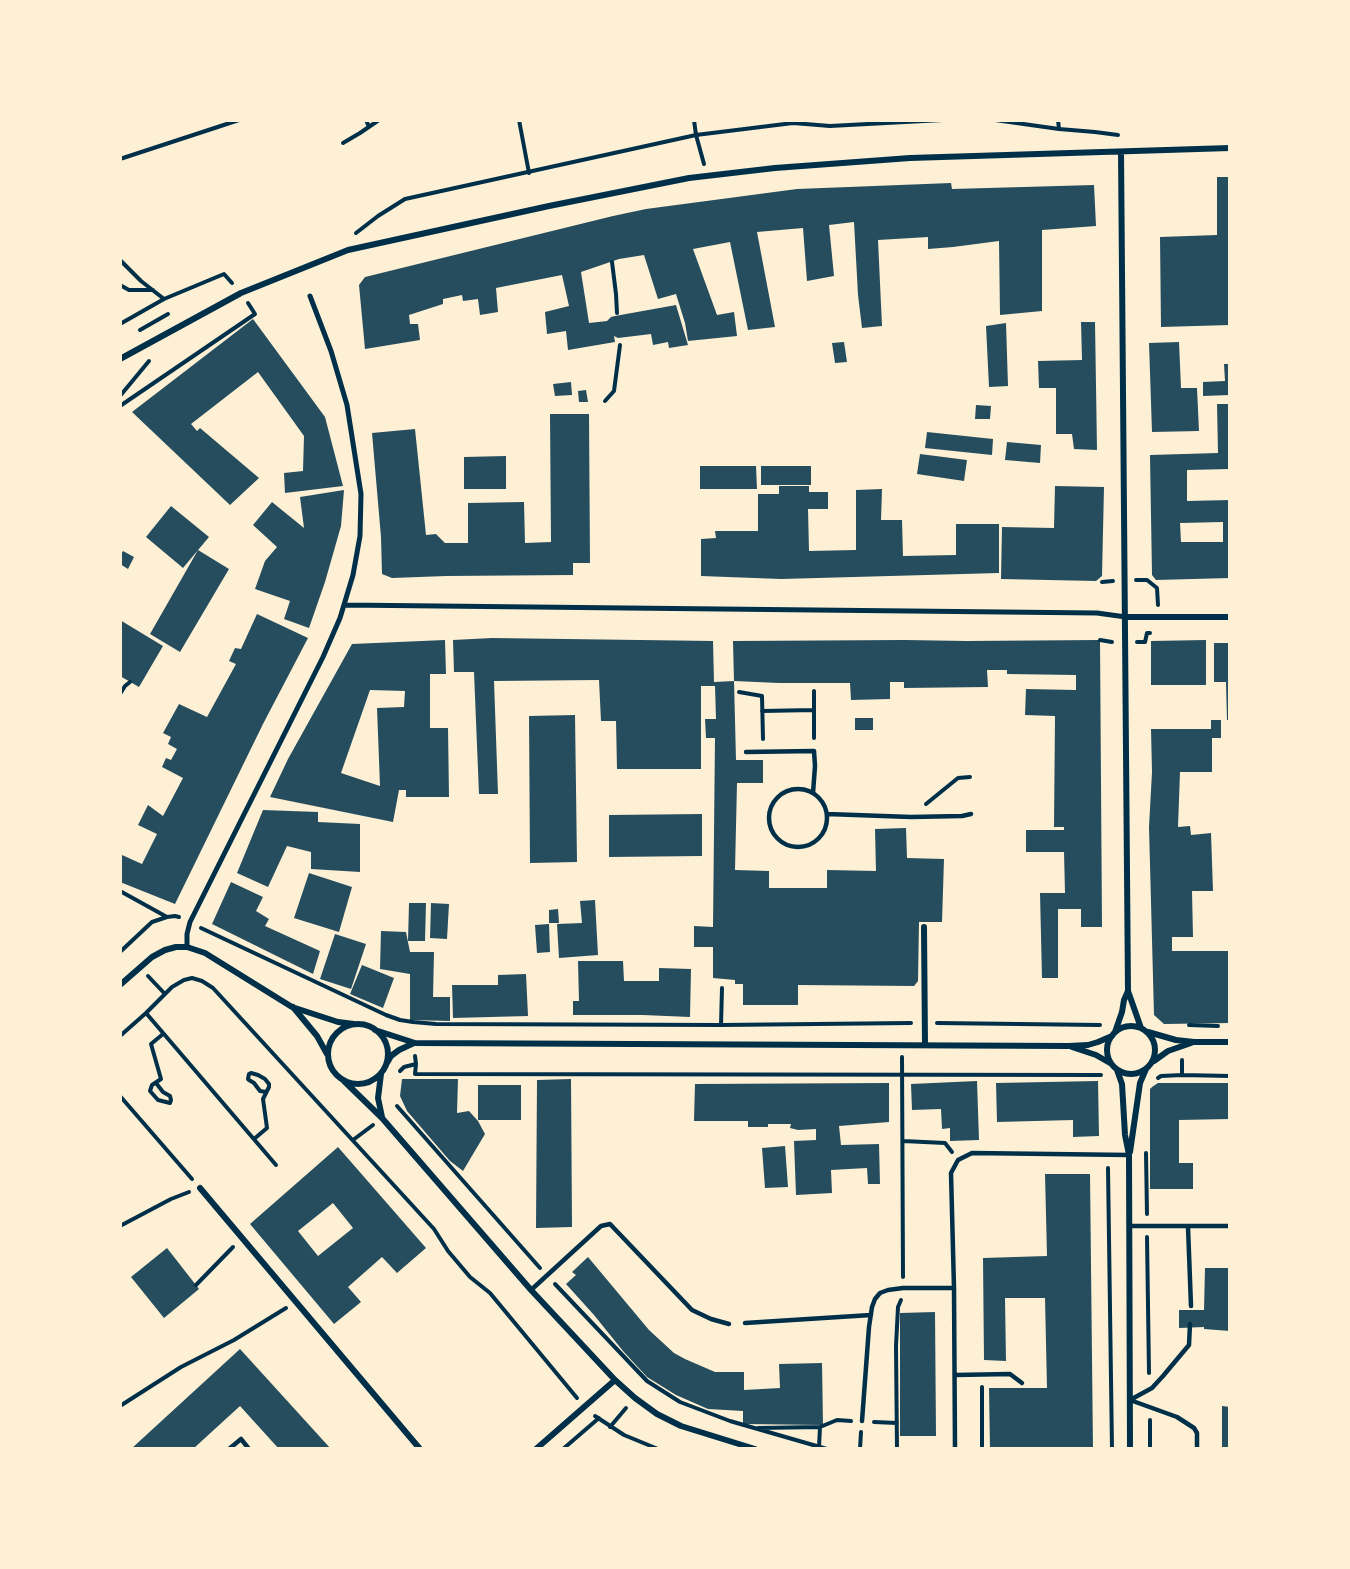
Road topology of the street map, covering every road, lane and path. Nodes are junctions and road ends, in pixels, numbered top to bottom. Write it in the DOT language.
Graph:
graph roads {
  1 [pos="239,120"];
  2 [pos="366,120"];
  3 [pos="379,120"];
  4 [pos="519,120"];
  5 [pos="694,120"];
  6 [pos="823,120"];
  7 [pos="943,120"];
  8 [pos="995,120"];
  9 [pos="1058,120"];
  10 [pos="826,125"];
  11 [pos="369,127"];
  12 [pos="1059,129"];
  13 [pos="696,135"];
  14 [pos="1121,135"];
  15 [pos="343,143"];
  16 [pos="1230,148"];
  17 [pos="1121,153"];
  18 [pos="120,159"];
  19 [pos="529,173"];
  20 [pos="707,176"];
  21 [pos="349,236"];
  22 [pos="120,260"];
  23 [pos="612,262"];
  24 [pos="237,279"];
  25 [pos="232,282"];
  26 [pos="120,285"];
  27 [pos="221,288"];
  28 [pos="154,290"];
  29 [pos="241,293"];
  30 [pos="310,296"];
  31 [pos="164,299"];
  32 [pos="170,314"];
  33 [pos="617,314"];
  34 [pos="120,324"];
  35 [pos="139,330"];
  36 [pos="620,345"];
  37 [pos="120,359"];
  38 [pos="149,361"];
  39 [pos="120,396"];
  40 [pos="605,401"];
  41 [pos="120,405"];
  42 [pos="344,605"];
  43 [pos="1230,617"];
  44 [pos="1126,618"];
  45 [pos="130,682"];
  46 [pos="120,683"];
  47 [pos="125,686"];
  48 [pos="814,691"];
  49 [pos="739,692"];
  50 [pos="120,694"];
  51 [pos="814,710"];
  52 [pos="762,711"];
  53 [pos="814,751"];
  54 [pos="746,752"];
  55 [pos="763,752"];
  56 [pos="970,777"];
  57 [pos="813,793"];
  58 [pos="936,796"];
  59 [pos="827,814"];
  60 [pos="971,814"];
  61 [pos="120,891"];
  62 [pos="167,917"];
  63 [pos="190,922"];
  64 [pos="924,927"];
  65 [pos="186,947"];
  66 [pos="121,953"];
  67 [pos="120,984"];
  68 [pos="159,988"];
  69 [pos="722,988"];
  70 [pos="1128,991"];
  71 [pos="165,994"];
  72 [pos="292,1007"];
  73 [pos="146,1013"];
  74 [pos="902,1023"];
  75 [pos="914,1023"];
  76 [pos="926,1023"];
  77 [pos="354,1024"];
  78 [pos="721,1024"];
  79 [pos="1104,1024"];
  80 [pos="1183,1025"];
  81 [pos="1218,1026"];
  82 [pos="375,1030"];
  83 [pos="1144,1030"];
  84 [pos="163,1034"];
  85 [pos="1113,1034"];
  86 [pos="120,1036"];
  87 [pos="1194,1042"];
  88 [pos="1230,1042"];
  89 [pos="415,1043"];
  90 [pos="902,1045"];
  91 [pos="925,1045"];
  92 [pos="1069,1046"];
  93 [pos="1182,1046"];
  94 [pos="328,1055"];
  95 [pos="1152,1063"];
  96 [pos="386,1064"];
  97 [pos="416,1064"];
  98 [pos="1111,1064"];
  99 [pos="1146,1069"];
  100 [pos="1117,1070"];
  101 [pos="381,1073"];
  102 [pos="902,1075"];
  103 [pos="1106,1075"];
  104 [pos="1182,1075"];
  105 [pos="1230,1076"];
  106 [pos="1155,1080"];
  107 [pos="345,1081"];
  108 [pos="156,1083"];
  109 [pos="266,1092"];
  110 [pos="120,1096"];
  111 [pos="397,1106"];
  112 [pos="382,1118"];
  113 [pos="254,1139"];
  114 [pos="903,1141"];
  115 [pos="1146,1149"];
  116 [pos="1108,1155"];
  117 [pos="1129,1155"];
  118 [pos="958,1160"];
  119 [pos="276,1165"];
  120 [pos="200,1188"];
  121 [pos="120,1226"];
  122 [pos="1129,1226"];
  123 [pos="1230,1226"];
  124 [pos="1147,1227"];
  125 [pos="1188,1227"];
  126 [pos="242,1238"];
  127 [pos="547,1276"];
  128 [pos="196,1285"];
  129 [pos="903,1288"];
  130 [pos="954,1288"];
  131 [pos="531,1290"];
  132 [pos="297,1302"];
  133 [pos="1191,1306"];
  134 [pos="871,1315"];
  135 [pos="745,1323"];
  136 [pos="729,1324"];
  137 [pos="1190,1324"];
  138 [pos="982,1374"];
  139 [pos="955,1375"];
  140 [pos="615,1380"];
  141 [pos="1022,1383"];
  142 [pos="1149,1390"];
  143 [pos="1130,1400"];
  144 [pos="120,1406"];
  145 [pos="584,1406"];
  146 [pos="1149,1406"];
  147 [pos="599,1419"];
  148 [pos="862,1421"];
  149 [pos="897,1423"];
  150 [pos="820,1427"];
  151 [pos="752,1428"];
  152 [pos="819,1447"];
  153 [pos="229,1449"];
  154 [pos="249,1449"];
  155 [pos="420,1449"];
  156 [pos="536,1449"];
  157 [pos="563,1449"];
  158 [pos="658,1449"];
  159 [pos="755,1449"];
  160 [pos="827,1449"];
  161 [pos="897,1449"];
  162 [pos="955,1449"];
  163 [pos="982,1449"];
  164 [pos="1112,1449"];
  165 [pos="1130,1449"];
  166 [pos="1150,1449"];
  167 [pos="1197,1449"];
  1 -- 18 [label="path"];
  2 -- 11 [label="path"];
  3 -- 11 [label="path"];
  4 -- 19 [label="path"];
  5 -- 13 [label="path"];
  6 -- 10 [label="path"];
  7 -- 10 [label="path"];
  8 -- 12 [label="path"];
  9 -- 12 [label="path"];
  10 -- 13 [label="path"];
  11 -- 15 [label="path"];
  12 -- 14 [label="path"];
  13 -- 19 [label="path"];
  13 -- 20 [label="path"];
  16 -- 17 [label="street"];
  17 -- 20 [label="street"];
  17 -- 44 [label="street"];
  19 -- 21 [label="path"];
  20 -- 29 [label="street"];
  22 -- 28 [label="path"];
  23 -- 33 [label="path"];
  24 -- 25 [label="path"];
  25 -- 27 [label="path"];
  25 -- 29 [label="path"];
  25 -- 31 [label="path"];
  26 -- 28 [label="path"];
  28 -- 31 [label="path"];
  29 -- 37 [label="street"];
  29 -- 41 [label="path"];
  30 -- 42 [label="street"];
  31 -- 34 [label="path"];
  32 -- 35 [label="path"];
  36 -- 40 [label="path"];
  38 -- 39 [label="path"];
  42 -- 44 [label="street"];
  42 -- 63 [label="street"];
  43 -- 44 [label="street"];
  44 -- 70 [label="street"];
  45 -- 47 [label="path"];
  46 -- 47 [label="path"];
  47 -- 50 [label="path"];
  48 -- 51 [label="path"];
  49 -- 52 [label="path"];
  51 -- 52 [label="path"];
  51 -- 53 [label="path"];
  52 -- 55 [label="path"];
  53 -- 55 [label="lane"];
  53 -- 57 [label="lane"];
  54 -- 55 [label="lane"];
  56 -- 58 [label="path"];
  57 -- 59 [label="lane"];
  57 -- 59 [label="lane"];
  59 -- 60 [label="lane"];
  61 -- 62 [label="path"];
  62 -- 63 [label="path"];
  62 -- 66 [label="path"];
  63 -- 65 [label="street"];
  63 -- 78 [label="path"];
  64 -- 91 [label="street"];
  65 -- 67 [label="street"];
  65 -- 72 [label="street"];
  68 -- 71 [label="path"];
  69 -- 78 [label="path"];
  70 -- 83 [label="street"];
  70 -- 85 [label="street"];
  71 -- 73 [label="path"];
  71 -- 145 [label="path"];
  72 -- 77 [label="street"];
  72 -- 94 [label="street"];
  73 -- 84 [label="path"];
  73 -- 86 [label="path"];
  74 -- 75 [label="path"];
  74 -- 78 [label="path"];
  74 -- 90 [label="path"];
  76 -- 79 [label="path"];
  77 -- 82 [label="street"];
  77 -- 94 [label="street"];
  80 -- 81 [label="path"];
  82 -- 89 [label="street"];
  82 -- 96 [label="street"];
  83 -- 85 [label="street"];
  83 -- 87 [label="street"];
  83 -- 95 [label="street"];
  84 -- 108 [label="path"];
  84 -- 113 [label="path"];
  85 -- 92 [label="street"];
  85 -- 98 [label="street"];
  87 -- 88 [label="street"];
  87 -- 93 [label="street"];
  89 -- 90 [label="street"];
  89 -- 96 [label="street"];
  90 -- 91 [label="street"];
  90 -- 102 [label="path"];
  91 -- 92 [label="street"];
  92 -- 98 [label="street"];
  93 -- 95 [label="street"];
  93 -- 104 [label="path"];
  94 -- 107 [label="street"];
  95 -- 99 [label="street"];
  96 -- 101 [label="street"];
  97 -- 102 [label="path"];
  98 -- 100 [label="street"];
  99 -- 100 [label="street"];
  99 -- 117 [label="street"];
  100 -- 117 [label="street"];
  101 -- 107 [label="street"];
  101 -- 112 [label="street"];
  102 -- 103 [label="path"];
  102 -- 114 [label="path"];
  104 -- 105 [label="path"];
  104 -- 106 [label="path"];
  107 -- 112 [label="street"];
  108 -- 108 [label="path"];
  109 -- 109 [label="path"];
  109 -- 113 [label="path"];
  110 -- 120 [label="path"];
  111 -- 127 [label="path"];
  112 -- 131 [label="street"];
  113 -- 119 [label="path"];
  114 -- 118 [label="path"];
  114 -- 129 [label="path"];
  115 -- 124 [label="path"];
  116 -- 117 [label="lane"];
  116 -- 118 [label="lane"];
  116 -- 164 [label="path"];
  117 -- 122 [label="street"];
  118 -- 130 [label="lane"];
  120 -- 121 [label="path"];
  120 -- 126 [label="street"];
  122 -- 124 [label="lane"];
  122 -- 143 [label="street"];
  123 -- 125 [label="lane"];
  124 -- 125 [label="lane"];
  124 -- 142 [label="path"];
  125 -- 133 [label="lane"];
  126 -- 128 [label="path"];
  126 -- 132 [label="street"];
  127 -- 131 [label="lane"];
  127 -- 136 [label="lane"];
  127 -- 151 [label="path"];
  129 -- 130 [label="lane"];
  129 -- 134 [label="lane"];
  129 -- 149 [label="path"];
  130 -- 139 [label="lane"];
  131 -- 140 [label="street"];
  132 -- 144 [label="path"];
  132 -- 155 [label="street"];
  134 -- 135 [label="lane"];
  134 -- 148 [label="lane"];
  137 -- 142 [label="lane"];
  138 -- 139 [label="lane"];
  138 -- 141 [label="lane"];
  138 -- 163 [label="path"];
  139 -- 162 [label="lane"];
  140 -- 145 [label="street"];
  140 -- 159 [label="street"];
  142 -- 143 [label="lane"];
  143 -- 146 [label="lane"];
  143 -- 165 [label="street"];
  145 -- 147 [label="path"];
  145 -- 156 [label="street"];
  146 -- 166 [label="path"];
  146 -- 167 [label="lane"];
  147 -- 157 [label="path"];
  147 -- 158 [label="path"];
  148 -- 149 [label="path"];
  148 -- 150 [label="path"];
  149 -- 161 [label="path"];
  150 -- 151 [label="path"];
  150 -- 152 [label="path"];
  151 -- 152 [label="path"];
  152 -- 160 [label="path"];
  153 -- 154 [label="lane"];
}
